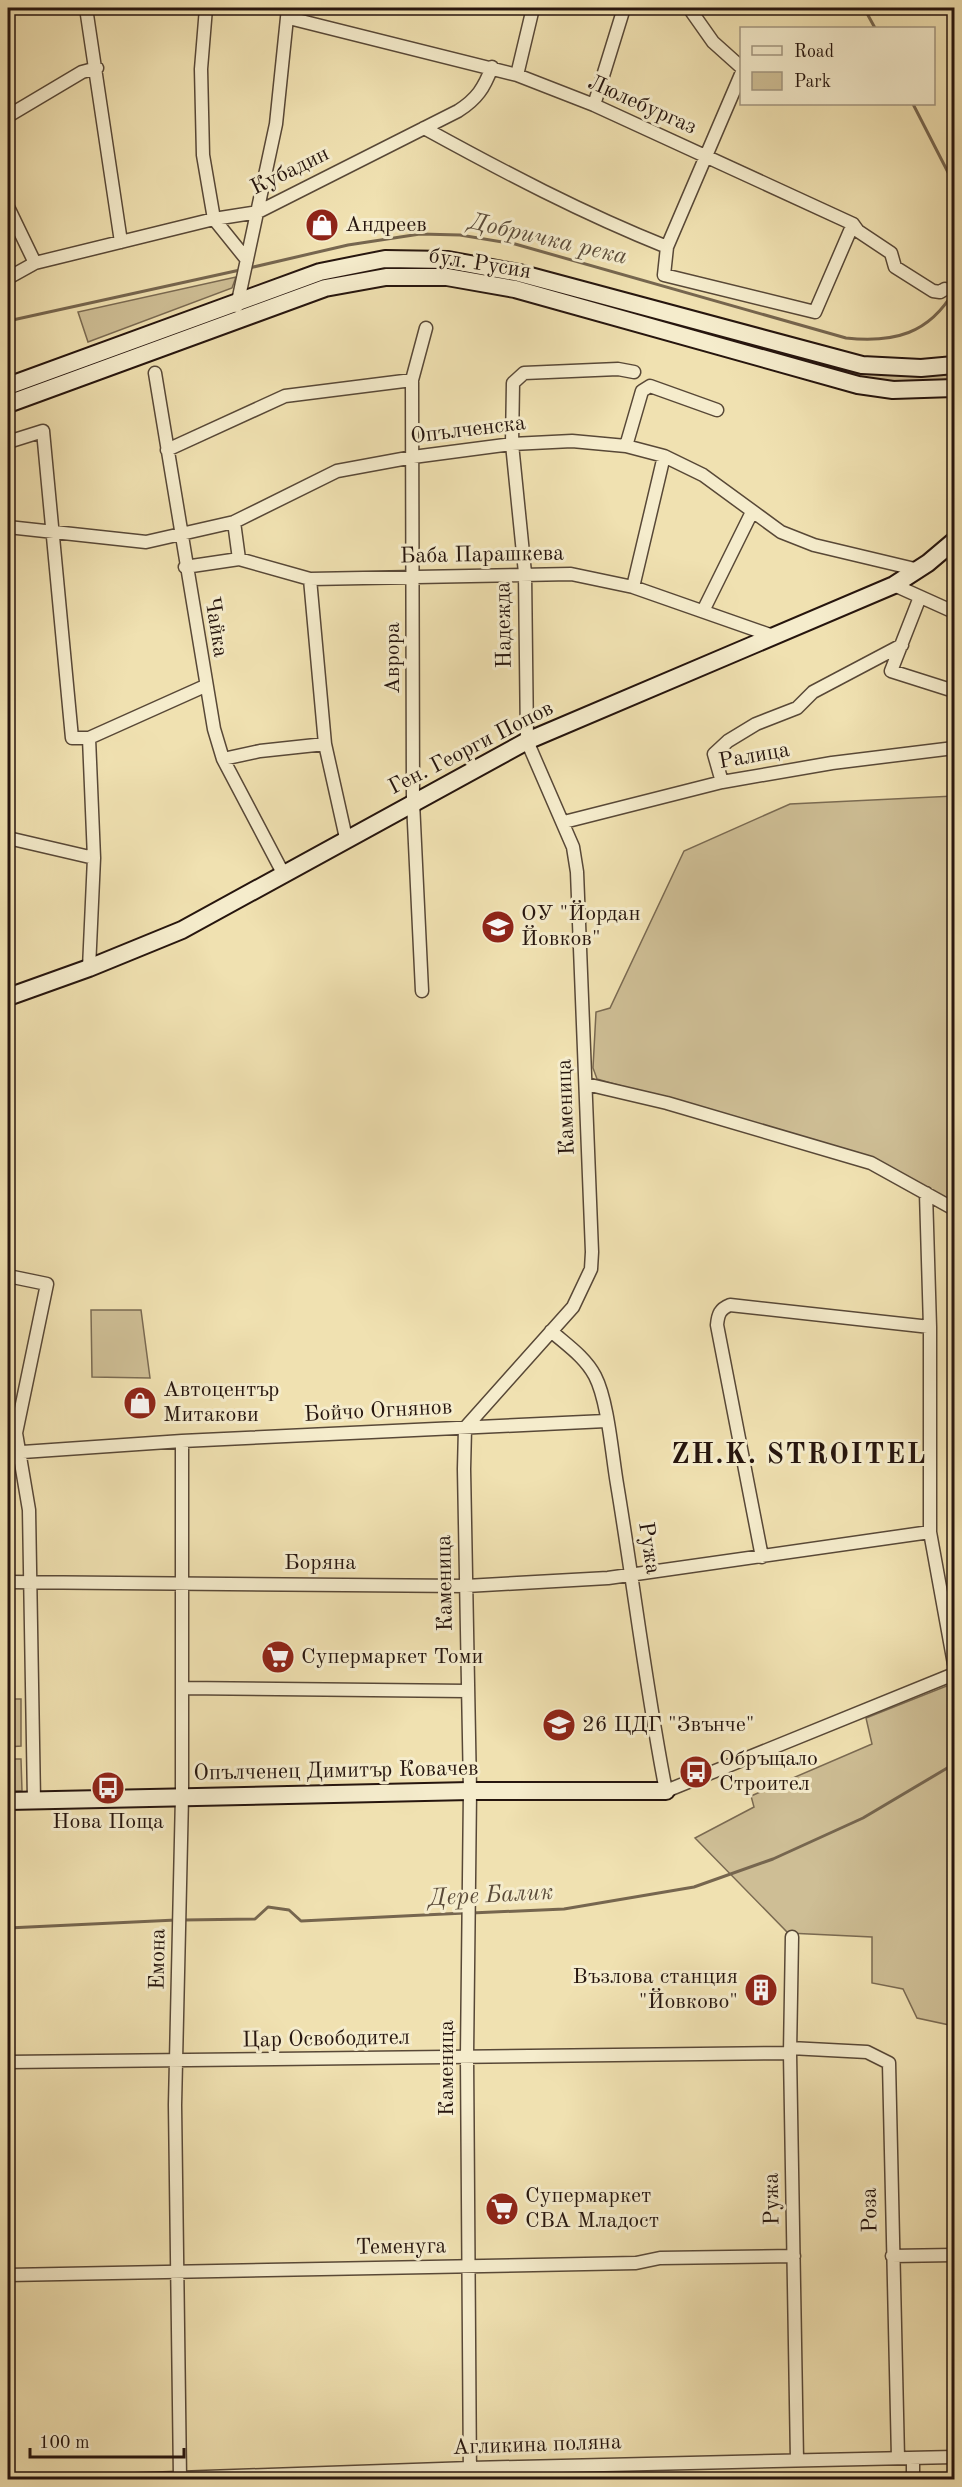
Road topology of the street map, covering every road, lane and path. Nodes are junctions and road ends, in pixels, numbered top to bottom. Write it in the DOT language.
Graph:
graph roads {
  1 [pos="86,8"];
  2 [pos="206,8"];
  3 [pos="533,8"];
  4 [pos="624,8"];
  5 [pos="689,8"];
  6 [pos="288,13"];
  7 [pos="492,67"];
  8 [pos="97,68"];
  9 [pos="740,69"];
  10 [pos="740,72"];
  11 [pos="517,75"];
  12 [pos="594,105"];
  13 [pos="8,116"];
  14 [pos="424,128"];
  15 [pos="705,157"];
  16 [pos="8,207"];
  17 [pos="258,212"];
  18 [pos="214,219"];
  19 [pos="853,224"];
  20 [pos="121,242"];
  21 [pos="667,247"];
  22 [pos="35,263"];
  23 [pos="246,266"];
  24 [pos="8,278"];
  25 [pos="945,289"];
  26 [pos="238,300"];
  27 [pos="236,320"];
  28 [pos="426,328"];
  29 [pos="954,365"];
  30 [pos="634,372"];
  31 [pos="155,373"];
  32 [pos="412,380"];
  33 [pos="8,386"];
  34 [pos="954,388"];
  35 [pos="893,390"];
  36 [pos="954,402"];
  37 [pos="8,404"];
  38 [pos="717,411"];
  39 [pos="8,442"];
  40 [pos="512,444"];
  41 [pos="626,446"];
  42 [pos="167,450"];
  43 [pos="664,456"];
  44 [pos="413,457"];
  45 [pos="752,512"];
  46 [pos="234,522"];
  47 [pos="8,527"];
  48 [pos="52,531"];
  49 [pos="180,534"];
  50 [pos="954,541"];
  51 [pos="239,559"];
  52 [pos="185,567"];
  53 [pos="919,570"];
  54 [pos="525,573"];
  55 [pos="414,577"];
  56 [pos="310,579"];
  57 [pos="894,585"];
  58 [pos="633,587"];
  59 [pos="921,597"];
  60 [pos="703,611"];
  61 [pos="954,612"];
  62 [pos="773,636"];
  63 [pos="902,645"];
  64 [pos="205,686"];
  65 [pos="954,691"];
  66 [pos="88,738"];
  67 [pos="527,741"];
  68 [pos="325,744"];
  69 [pos="954,748"];
  70 [pos="223,759"];
  71 [pos="722,782"];
  72 [pos="413,802"];
  73 [pos="564,822"];
  74 [pos="8,838"];
  75 [pos="346,838"];
  76 [pos="94,858"];
  77 [pos="283,873"];
  78 [pos="89,968"];
  79 [pos="422,991"];
  80 [pos="8,997"];
  81 [pos="586,1084"];
  82 [pos="926,1193"];
  83 [pos="954,1209"];
  84 [pos="8,1276"];
  85 [pos="930,1327"];
  86 [pos="551,1331"];
  87 [pos="606,1421"];
  88 [pos="465,1428"];
  89 [pos="182,1441"];
  90 [pos="14,1453"];
  91 [pos="930,1532"];
  92 [pos="762,1557"];
  93 [pos="633,1577"];
  94 [pos="8,1582"];
  95 [pos="29,1582"];
  96 [pos="182,1583"];
  97 [pos="466,1586"];
  98 [pos="954,1664"];
  99 [pos="954,1674"];
  100 [pos="182,1688"];
  101 [pos="467,1691"];
  102 [pos="470,1791"];
  103 [pos="666,1791"];
  104 [pos="182,1796"];
  105 [pos="8,1801"];
  106 [pos="34,1801"];
  107 [pos="792,1937"];
  108 [pos="790,2050"];
  109 [pos="467,2056"];
  110 [pos="177,2061"];
  111 [pos="8,2062"];
  112 [pos="954,2254"];
  113 [pos="794,2256"];
  114 [pos="892,2256"];
  115 [pos="468,2267"];
  116 [pos="177,2271"];
  117 [pos="8,2275"];
  118 [pos="954,2457"];
  119 [pos="898,2458"];
  120 [pos="913,2458"];
  121 [pos="797,2460"];
  122 [pos="470,2474"];
  123 [pos="180,2478"];
  124 [pos="120,2480"];
  125 [pos="913,2480"];
  1 -- 8 [label="street"];
  2 -- 18 [label="street"];
  3 -- 11 [label="street"];
  4 -- 12 [label="street"];
  5 -- 9 [label="street"];
  6 -- 7 [label="street, Люлебургаз"];
  6 -- 17 [label="street"];
  7 -- 11 [label="street, Люлебургаз"];
  7 -- 14 [label="street, Кубадин"];
  8 -- 13 [label="street"];
  8 -- 20 [label="street"];
  10 -- 15 [label="street"];
  11 -- 12 [label="street, Люлебургаз"];
  12 -- 15 [label="street, Люлебургаз"];
  14 -- 17 [label="street, Кубадин"];
  14 -- 21 [label="street"];
  15 -- 19 [label="street, Люлебургаз"];
  15 -- 21 [label="street"];
  16 -- 22 [label="street"];
  17 -- 18 [label="street, Кубадин"];
  17 -- 23 [label="street"];
  18 -- 20 [label="street, Кубадин"];
  18 -- 23 [label="street"];
  19 -- 21 [label="street"];
  19 -- 25 [label="street, Люлебургаз"];
  20 -- 22 [label="street, Кубадин"];
  22 -- 24 [label="street, Кубадин"];
  23 -- 26 [label="street"];
  26 -- 27 [label="street"];
  26 -- 29 [label="main road, бул. Русия"];
  26 -- 33 [label="main road, бул. Русия"];
  27 -- 35 [label="main road, бул. Русия"];
  27 -- 37 [label="main road, бул. Русия"];
  28 -- 32 [label="street, Аврора"];
  30 -- 40 [label="street, Надежда"];
  31 -- 42 [label="street, Чайка"];
  32 -- 42 [label="street"];
  32 -- 44 [label="street, Аврора"];
  34 -- 35 [label="main road, бул. Русия"];
  35 -- 36 [label="main road"];
  38 -- 41 [label="street"];
  39 -- 48 [label="street"];
  40 -- 41 [label="street, Опълченска"];
  40 -- 44 [label="street, Опълченска"];
  40 -- 54 [label="street, Надежда"];
  41 -- 43 [label="street, Опълченска"];
  42 -- 49 [label="street, Чайка"];
  43 -- 45 [label="street, Опълченска"];
  43 -- 58 [label="street"];
  44 -- 46 [label="street, Опълченска"];
  44 -- 55 [label="street, Аврора"];
  45 -- 53 [label="street, Опълченска"];
  45 -- 60 [label="street"];
  46 -- 49 [label="street, Опълченска"];
  46 -- 51 [label="street"];
  47 -- 48 [label="street, Опълченска"];
  48 -- 49 [label="street, Опълченска"];
  48 -- 66 [label="street"];
  49 -- 52 [label="street, Чайка"];
  50 -- 53 [label="main road, Ген. Георги Попов"];
  51 -- 52 [label="street, Баба Парашкева"];
  51 -- 56 [label="street, Баба Парашкева"];
  52 -- 64 [label="street, Чайка"];
  53 -- 57 [label="main road, Ген. Георги Попов"];
  54 -- 55 [label="street, Баба Парашкева"];
  54 -- 58 [label="street, Баба Парашкева"];
  54 -- 67 [label="street, Надежда"];
  55 -- 56 [label="street, Баба Парашкева"];
  55 -- 72 [label="street, Аврора"];
  56 -- 68 [label="street"];
  57 -- 59 [label="street"];
  57 -- 62 [label="main road, Ген. Георги Попов"];
  58 -- 60 [label="street, Баба Парашкева"];
  59 -- 61 [label="street"];
  59 -- 63 [label="street"];
  60 -- 62 [label="street, Баба Парашкева"];
  62 -- 67 [label="main road, Ген. Георги Попов"];
  63 -- 65 [label="street"];
  63 -- 71 [label="street"];
  64 -- 66 [label="street"];
  64 -- 70 [label="street, Чайка"];
  66 -- 76 [label="street"];
  67 -- 72 [label="main road, Ген. Георги Попов"];
  67 -- 73 [label="street, Каменица"];
  68 -- 70 [label="street"];
  68 -- 75 [label="street"];
  69 -- 71 [label="street, Ралица"];
  70 -- 77 [label="street, Чайка"];
  71 -- 73 [label="street, Ралица"];
  72 -- 75 [label="main road, Ген. Георги Попов"];
  72 -- 79 [label="street, Аврора"];
  73 -- 81 [label="street, Каменица"];
  74 -- 76 [label="street"];
  75 -- 77 [label="main road, Ген. Георги Попов"];
  76 -- 78 [label="street"];
  77 -- 78 [label="main road, Ген. Георги Попов"];
  78 -- 80 [label="main road, Ген. Георги Попов"];
  81 -- 82 [label="street"];
  81 -- 86 [label="street, Каменица"];
  82 -- 83 [label="street"];
  82 -- 85 [label="street"];
  84 -- 90 [label="street"];
  85 -- 91 [label="street"];
  85 -- 92 [label="street"];
  86 -- 87 [label="street, Ружа"];
  86 -- 88 [label="street, Каменица"];
  87 -- 88 [label="street, Бойчо Огнянов"];
  87 -- 93 [label="street, Ружа"];
  88 -- 89 [label="street, Бойчо Огнянов"];
  88 -- 97 [label="street, Каменица"];
  89 -- 90 [label="street, Бойчо Огнянов"];
  89 -- 96 [label="street, Емона"];
  90 -- 95 [label="street"];
  91 -- 92 [label="street, Боряна"];
  91 -- 98 [label="street"];
  92 -- 93 [label="street, Боряна"];
  93 -- 97 [label="street, Боряна"];
  93 -- 103 [label="street, Ружа"];
  94 -- 95 [label="street, Боряна"];
  95 -- 96 [label="street, Боряна"];
  95 -- 106 [label="street"];
  96 -- 97 [label="street, Боряна"];
  96 -- 100 [label="street, Емона"];
  97 -- 101 [label="street, Каменица"];
  99 -- 103 [label="street"];
  100 -- 101 [label="street"];
  100 -- 104 [label="street, Емона"];
  101 -- 102 [label="street, Каменица"];
  102 -- 103 [label="main road, Опълченец Димитър Ковачев"];
  102 -- 104 [label="main road, Опълченец Димитър Ковачев"];
  102 -- 109 [label="street, Каменица"];
  104 -- 106 [label="main road, Опълченец Димитър Ковачев"];
  104 -- 110 [label="street, Емона"];
  105 -- 106 [label="main road, Опълченец Димитър Ковачев"];
  107 -- 108 [label="street, Ружа"];
  108 -- 109 [label="street, Цар Освободител"];
  108 -- 113 [label="street, Ружа"];
  108 -- 114 [label="street, Роза"];
  109 -- 110 [label="street, Цар Освободител"];
  109 -- 115 [label="street, Каменица"];
  110 -- 111 [label="street, Цар Освободител"];
  110 -- 116 [label="street, Емона"];
  112 -- 114 [label="street"];
  113 -- 115 [label="street, Теменуга"];
  113 -- 121 [label="street, Ружа"];
  114 -- 119 [label="street, Роза"];
  115 -- 116 [label="street, Теменуга"];
  115 -- 122 [label="street, Каменица"];
  116 -- 117 [label="street, Теменуга"];
  116 -- 123 [label="street, Емона"];
  118 -- 120 [label="street, Агликина поляна"];
  119 -- 120 [label="street, Агликина поляна"];
  119 -- 121 [label="street, Агликина поляна"];
  120 -- 125 [label="street"];
  121 -- 122 [label="street, Агликина поляна"];
  122 -- 123 [label="street, Агликина поляна"];
  123 -- 124 [label="street, Агликина поляна"];
}
